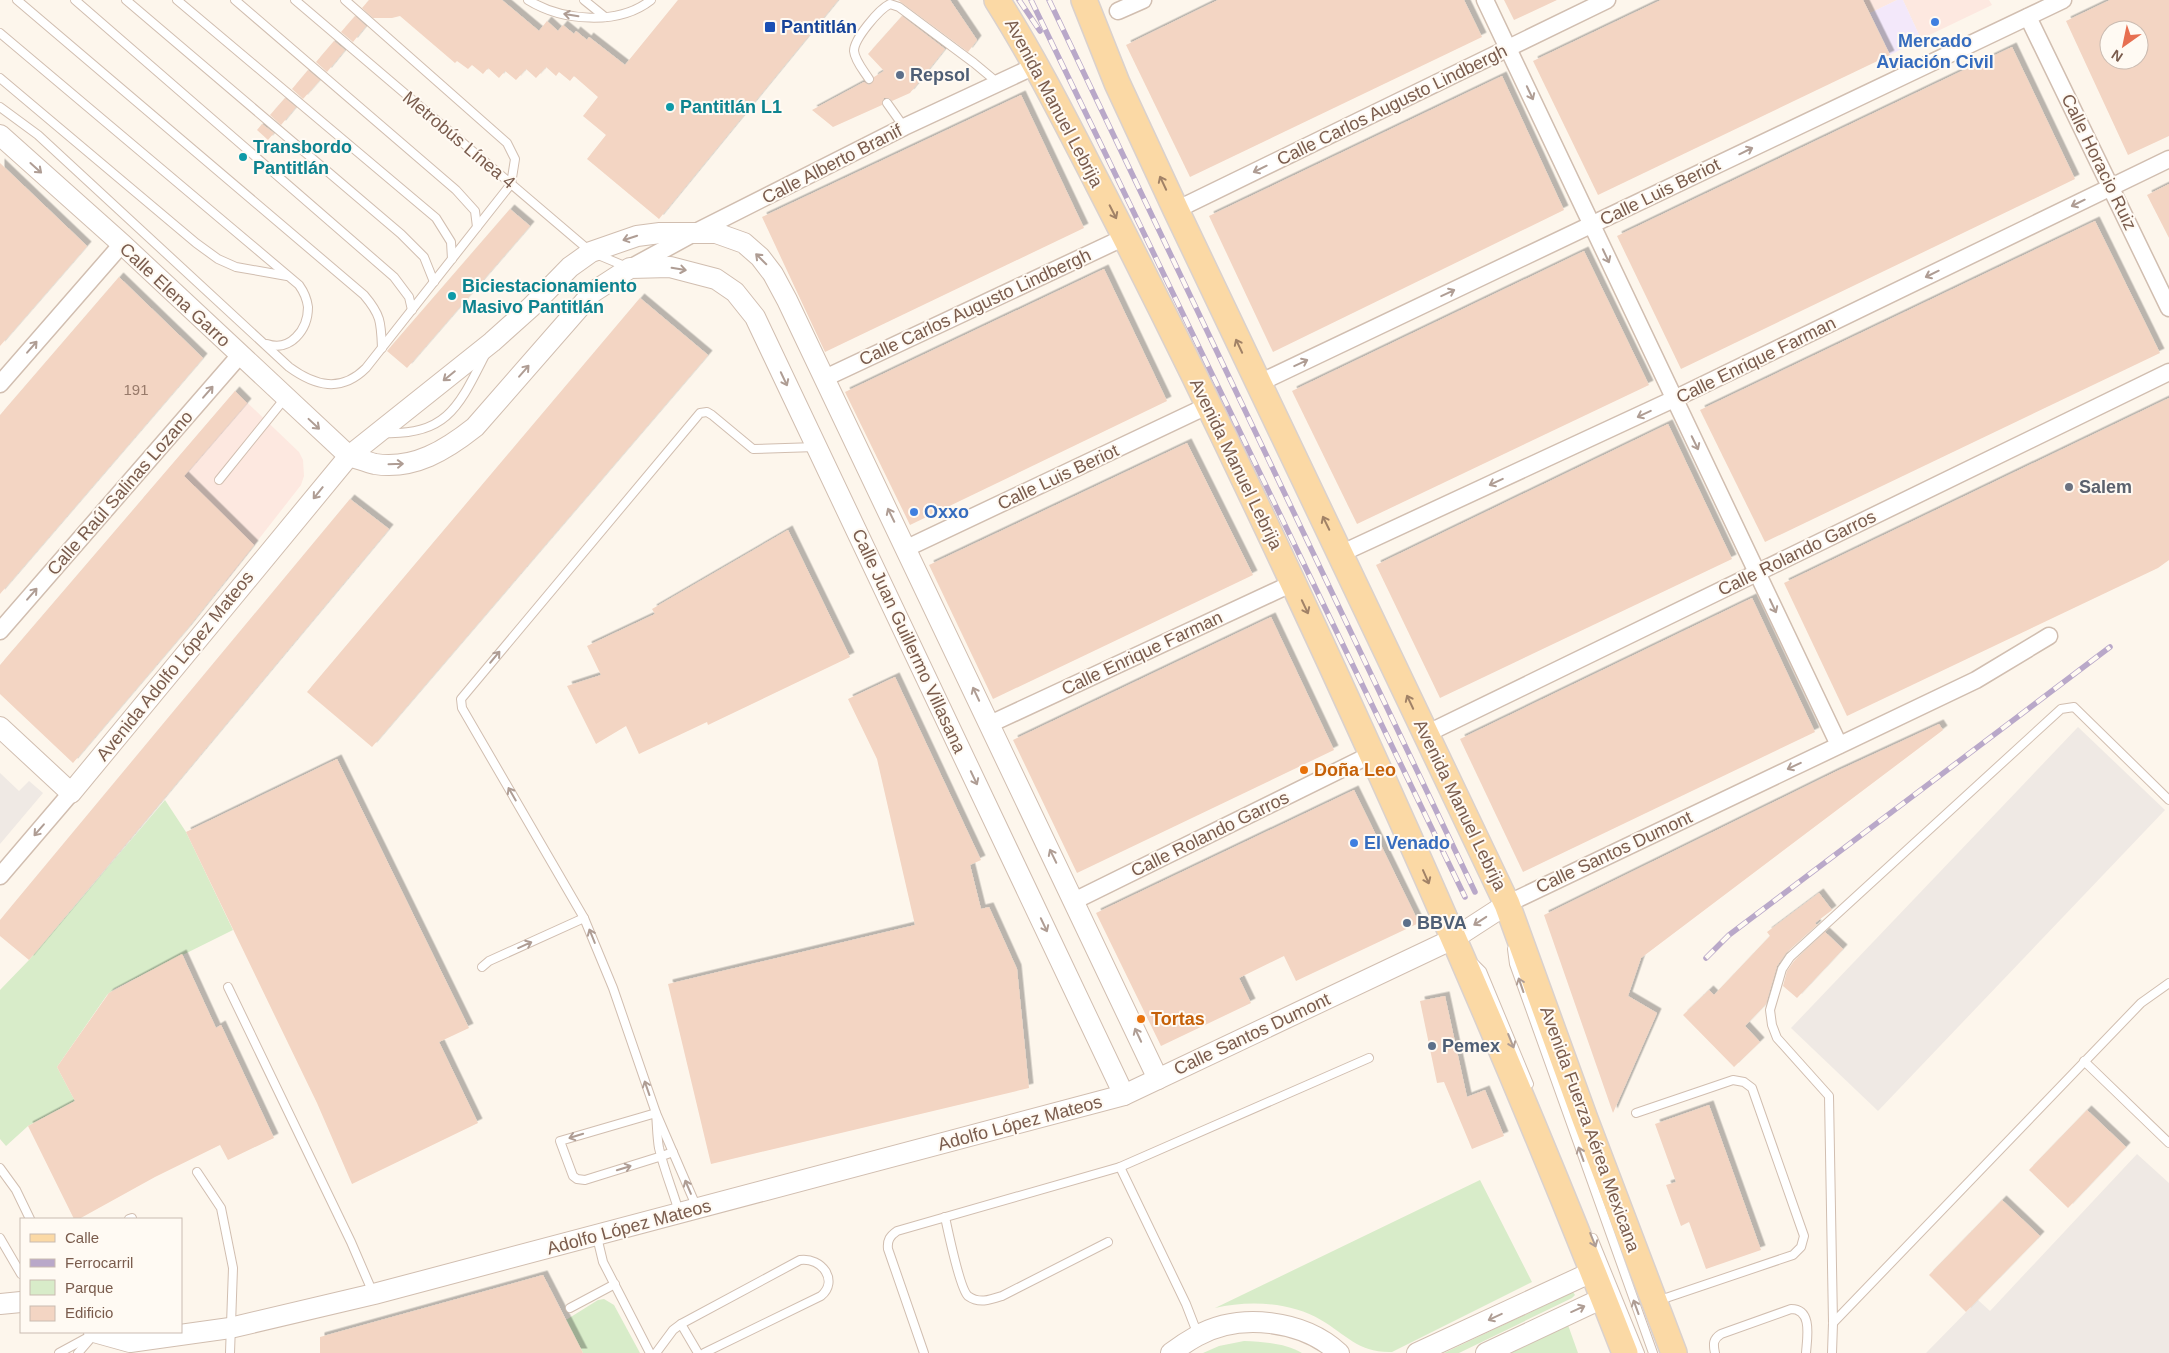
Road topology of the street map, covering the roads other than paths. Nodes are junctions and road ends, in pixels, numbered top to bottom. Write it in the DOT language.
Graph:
graph roads {
  1 [pos="17,0"];
  2 [pos="75,0"];
  3 [pos="126,0"];
  4 [pos="177,0"];
  5 [pos="235,0"];
  6 [pos="295,0"];
  7 [pos="345,0"];
  8 [pos="528,0"];
  9 [pos="584,0"];
  10 [pos="651,0"];
  11 [pos="998,0"];
  12 [pos="1084,0"];
  13 [pos="1143,0"];
  14 [pos="1485,0"];
  15 [pos="1607,0"];
  16 [pos="2063,0"];
  17 [pos="1118,11"];
  18 [pos="605,17"];
  19 [pos="2028,17"];
  20 [pos="0,33"];
  21 [pos="1509,49"];
  22 [pos="1036,65"];
  23 [pos="0,78"];
  24 [pos="869,79"];
  25 [pos="998,84"];
  26 [pos="887,103"];
  27 [pos="0,107"];
  28 [pos="904,127"];
  29 [pos="0,136"];
  30 [pos="2169,159"];
  31 [pos="511,184"];
  32 [pos="2111,187"];
  33 [pos="1176,210"];
  34 [pos="1591,225"];
  35 [pos="477,227"];
  36 [pos="696,232"];
  37 [pos="1125,237"];
  38 [pos="122,244"];
  39 [pos="591,252"];
  40 [pos="452,259"];
  41 [pos="630,268"];
  42 [pos="289,276"];
  43 [pos="434,282"];
  44 [pos="2169,308"];
  45 [pos="412,310"];
  46 [pos="263,342"];
  47 [pos="492,342"];
  48 [pos="382,348"];
  49 [pos="240,356"];
  50 [pos="2169,372"];
  51 [pos="825,378"];
  52 [pos="0,384"];
  53 [pos="1257,384"];
  54 [pos="286,397"];
  55 [pos="1674,400"];
  56 [pos="1209,405"];
  57 [pos="378,433"];
  58 [pos="816,447"];
  59 [pos="349,456"];
  60 [pos="219,480"];
  61 [pos="907,548"];
  62 [pos="1340,554"];
  63 [pos="1757,572"];
  64 [pos="1293,583"];
  65 [pos="0,631"];
  66 [pos="2049,636"];
  67 [pos="990,724"];
  68 [pos="0,727"];
  69 [pos="1426,734"];
  70 [pos="1838,745"];
  71 [pos="1372,754"];
  72 [pos="71,793"];
  73 [pos="2169,800"];
  74 [pos="0,876"];
  75 [pos="1074,900"];
  76 [pos="1507,904"];
  77 [pos="584,918"];
  78 [pos="1453,939"];
  79 [pos="482,967"];
  80 [pos="2169,983"];
  81 [pos="228,987"];
  82 [pos="1369,1058"];
  83 [pos="2084,1061"];
  84 [pos="1158,1079"];
  85 [pos="1533,1093"];
  86 [pos="1124,1095"];
  87 [pos="656,1113"];
  88 [pos="1636,1113"];
  89 [pos="2169,1143"];
  90 [pos="673,1152"];
  91 [pos="662,1156"];
  92 [pos="1120,1166"];
  93 [pos="0,1168"];
  94 [pos="197,1172"];
  95 [pos="688,1211"];
  96 [pos="945,1217"];
  97 [pos="30,1218"];
  98 [pos="1589,1229"];
  99 [pos="596,1235"];
  100 [pos="0,1238"];
  101 [pos="1108,1242"];
  102 [pos="20,1272"];
  103 [pos="1592,1272"];
  104 [pos="615,1284"];
  105 [pos="374,1294"];
  106 [pos="1603,1298"];
  107 [pos="20,1302"];
  108 [pos="1653,1302"];
  109 [pos="0,1304"];
  110 [pos="570,1308"];
  111 [pos="1833,1323"];
  112 [pos="681,1324"];
  113 [pos="230,1328"];
  114 [pos="93,1333"];
  115 [pos="94,1333"];
  116 [pos="97,1333"];
  117 [pos="1198,1335"];
  118 [pos="132,1348"];
  119 [pos="59,1353"];
  120 [pos="78,1353"];
  121 [pos="230,1353"];
  122 [pos="650,1353"];
  123 [pos="656,1353"];
  124 [pos="698,1353"];
  125 [pos="704,1353"];
  126 [pos="924,1353"];
  127 [pos="1171,1353"];
  128 [pos="1339,1353"];
  129 [pos="1417,1353"];
  130 [pos="1486,1353"];
  131 [pos="1616,1353"];
  132 [pos="1625,1353"];
  133 [pos="1640,1353"];
  134 [pos="1653,1353"];
  135 [pos="1674,1353"];
  136 [pos="1716,1353"];
  137 [pos="1806,1353"];
  138 [pos="1832,1353"];
  1 -- 48 [label="lane"];
  2 -- 45 [label="lane"];
  3 -- 43 [label="lane"];
  4 -- 40 [label="lane"];
  5 -- 35 [label="lane"];
  6 -- 31 [label="lane, Metrobús Línea 4"];
  7 -- 31 [label="lane"];
  18 -- 8 [label="lane, one-way"];
  9 -- 18 [label="lane"];
  10 -- 18 [label="lane"];
  11 -- 22 [label="main road, Avenida Manuel Lebrija"];
  33 -- 12 [label="main road, Avenida Manuel Lebrija, one-way"];
  13 -- 17 [label="street"];
  14 -- 21 [label="street"];
  15 -- 21 [label="street, Calle Carlos Augusto Lindbergh"];
  16 -- 19 [label="street, Calle Luis Beriot"];
  19 -- 32 [label="street, Calle Horacio Ruiz"];
  34 -- 19 [label="street, Calle Luis Beriot, one-way"];
  20 -- 42 [label="lane"];
  21 -- 33 [label="street, Calle Carlos Augusto Lindbergh, one-way"];
  21 -- 34 [label="street, one-way"];
  22 -- 25 [label="street, Calle Alberto Branif"];
  22 -- 37 [label="main road, Avenida Manuel Lebrija, one-way"];
  23 -- 42 [label="lane"];
  24 -- 25 [label="lane"];
  25 -- 28 [label="street, Calle Alberto Branif"];
  26 -- 28 [label="lane"];
  27 -- 46 [label="lane"];
  28 -- 36 [label="street, Calle Alberto Branif"];
  29 -- 38 [label="street, Calle Elena Garro, one-way"];
  30 -- 32 [label="street, Calle Enrique Farman"];
  31 -- 35 [label="lane"];
  31 -- 39 [label="lane, Metrobús Línea 4"];
  32 -- 44 [label="street, Calle Horacio Ruiz"];
  32 -- 55 [label="street, Calle Enrique Farman, one-way"];
  53 -- 33 [label="main road, Avenida Manuel Lebrija, one-way"];
  53 -- 34 [label="street, Calle Luis Beriot, one-way"];
  34 -- 55 [label="street, one-way"];
  35 -- 40 [label="lane"];
  36 -- 39 [label="street, Avenida Adolfo López Mateos, one-way"];
  36 -- 41 [label="street, Calle Alberto Branif"];
  51 -- 36 [label="street, Calle Juan Guillermo Villasana, one-way"];
  37 -- 51 [label="street, Calle Carlos Augusto Lindbergh"];
  37 -- 56 [label="main road, Avenida Manuel Lebrija"];
  38 -- 49 [label="street, Calle Elena Garro"];
  52 -- 38 [label="street, one-way"];
  39 -- 41 [label="lane, Metrobús Línea 4"];
  39 -- 47 [label="street, Avenida Adolfo López Mateos"];
  40 -- 43 [label="lane"];
  41 -- 58 [label="street, Calle Juan Guillermo Villasana, one-way"];
  59 -- 41 [label="street, one-way"];
  42 -- 46 [label="lane"];
  43 -- 45 [label="lane"];
  45 -- 48 [label="lane"];
  46 -- 48 [label="lane"];
  47 -- 57 [label="street, Avenida Adolfo López Mateos, one-way"];
  47 -- 57 [label="lane"];
  49 -- 54 [label="street, Calle Elena Garro"];
  65 -- 49 [label="street, Calle Raúl Salinas Lozano, one-way"];
  50 -- 63 [label="street, Calle Rolando Garros"];
  61 -- 51 [label="street, Calle Juan Guillermo Villasana, one-way"];
  62 -- 53 [label="main road, Avenida Manuel Lebrija, one-way"];
  54 -- 59 [label="street, Calle Elena Garro, one-way"];
  54 -- 60 [label="lane"];
  55 -- 62 [label="street, Calle Enrique Farman, one-way"];
  55 -- 63 [label="street, one-way"];
  56 -- 61 [label="street, Calle Luis Beriot"];
  56 -- 64 [label="main road, Avenida Manuel Lebrija"];
  57 -- 59 [label="street, Avenida Adolfo López Mateos"];
  77 -- 58 [label="lane, one-way"];
  58 -- 86 [label="street, Calle Juan Guillermo Villasana, one-way"];
  59 -- 72 [label="street, Avenida Adolfo López Mateos, one-way"];
  67 -- 61 [label="street, Calle Juan Guillermo Villasana, one-way"];
  69 -- 62 [label="main road, Avenida Manuel Lebrija, one-way"];
  63 -- 69 [label="street, Calle Rolando Garros"];
  63 -- 70 [label="street, one-way"];
  64 -- 67 [label="street, Calle Enrique Farman"];
  64 -- 71 [label="main road, Avenida Manuel Lebrija, one-way"];
  66 -- 70 [label="street, Calle Santos Dumont"];
  75 -- 67 [label="street, Calle Juan Guillermo Villasana, one-way"];
  68 -- 72 [label="street"];
  69 -- 76 [label="main road, Avenida Manuel Lebrija"];
  70 -- 76 [label="street, Calle Santos Dumont, one-way"];
  71 -- 75 [label="street, Calle Rolando Garros"];
  71 -- 78 [label="main road, Avenida Manuel Lebrija, one-way"];
  72 -- 74 [label="street, Avenida Adolfo López Mateos, one-way"];
  73 -- 111 [label="lane"];
  84 -- 75 [label="street, Calle Juan Guillermo Villasana, one-way"];
  76 -- 78 [label="street, Calle Santos Dumont, one-way"];
  76 -- 108 [label="main road, Avenida Fuerza Aérea Mexicana"];
  134 -- 76 [label="lane, one-way"];
  79 -- 77 [label="lane, one-way"];
  87 -- 77 [label="lane, one-way"];
  78 -- 84 [label="street, Calle Santos Dumont"];
  78 -- 85 [label="lane, one-way"];
  78 -- 103 [label="main road"];
  80 -- 83 [label="lane"];
  81 -- 105 [label="lane"];
  82 -- 92 [label="lane"];
  83 -- 89 [label="lane"];
  83 -- 111 [label="lane"];
  84 -- 86 [label="street, Calle Santos Dumont"];
  86 -- 95 [label="street, Adolfo López Mateos"];
  87 -- 90 [label="lane"];
  87 -- 91 [label="lane"];
  87 -- 91 [label="lane, one-way"];
  88 -- 108 [label="lane"];
  90 -- 91 [label="lane"];
  95 -- 90 [label="lane, one-way"];
  91 -- 95 [label="lane"];
  92 -- 96 [label="lane"];
  92 -- 117 [label="lane"];
  93 -- 97 [label="lane"];
  94 -- 113 [label="lane"];
  95 -- 99 [label="street, Adolfo López Mateos"];
  96 -- 101 [label="lane"];
  96 -- 126 [label="lane"];
  98 -- 133 [label="lane, one-way"];
  99 -- 104 [label="lane"];
  99 -- 105 [label="street, Adolfo López Mateos"];
  100 -- 102 [label="lane"];
  103 -- 106 [label="main road"];
  103 -- 129 [label="street, one-way"];
  104 -- 110 [label="lane"];
  104 -- 122 [label="lane"];
  105 -- 113 [label="street, Adolfo López Mateos"];
  130 -- 106 [label="street, one-way"];
  106 -- 131 [label="main road"];
  106 -- 132 [label="main road"];
  107 -- 109 [label="street"];
  108 -- 135 [label="main road, Avenida Fuerza Aérea Mexicana"];
  111 -- 138 [label="lane"];
  112 -- 123 [label="lane"];
  112 -- 124 [label="lane"];
  112 -- 125 [label="lane"];
  113 -- 118 [label="street, Adolfo López Mateos"];
  113 -- 121 [label="lane"];
  114 -- 119 [label="lane"];
  115 -- 120 [label="lane"];
  116 -- 118 [label="street"];
  117 -- 127 [label="street"];
  117 -- 128 [label="street"];
  136 -- 137 [label="lane"];
}
